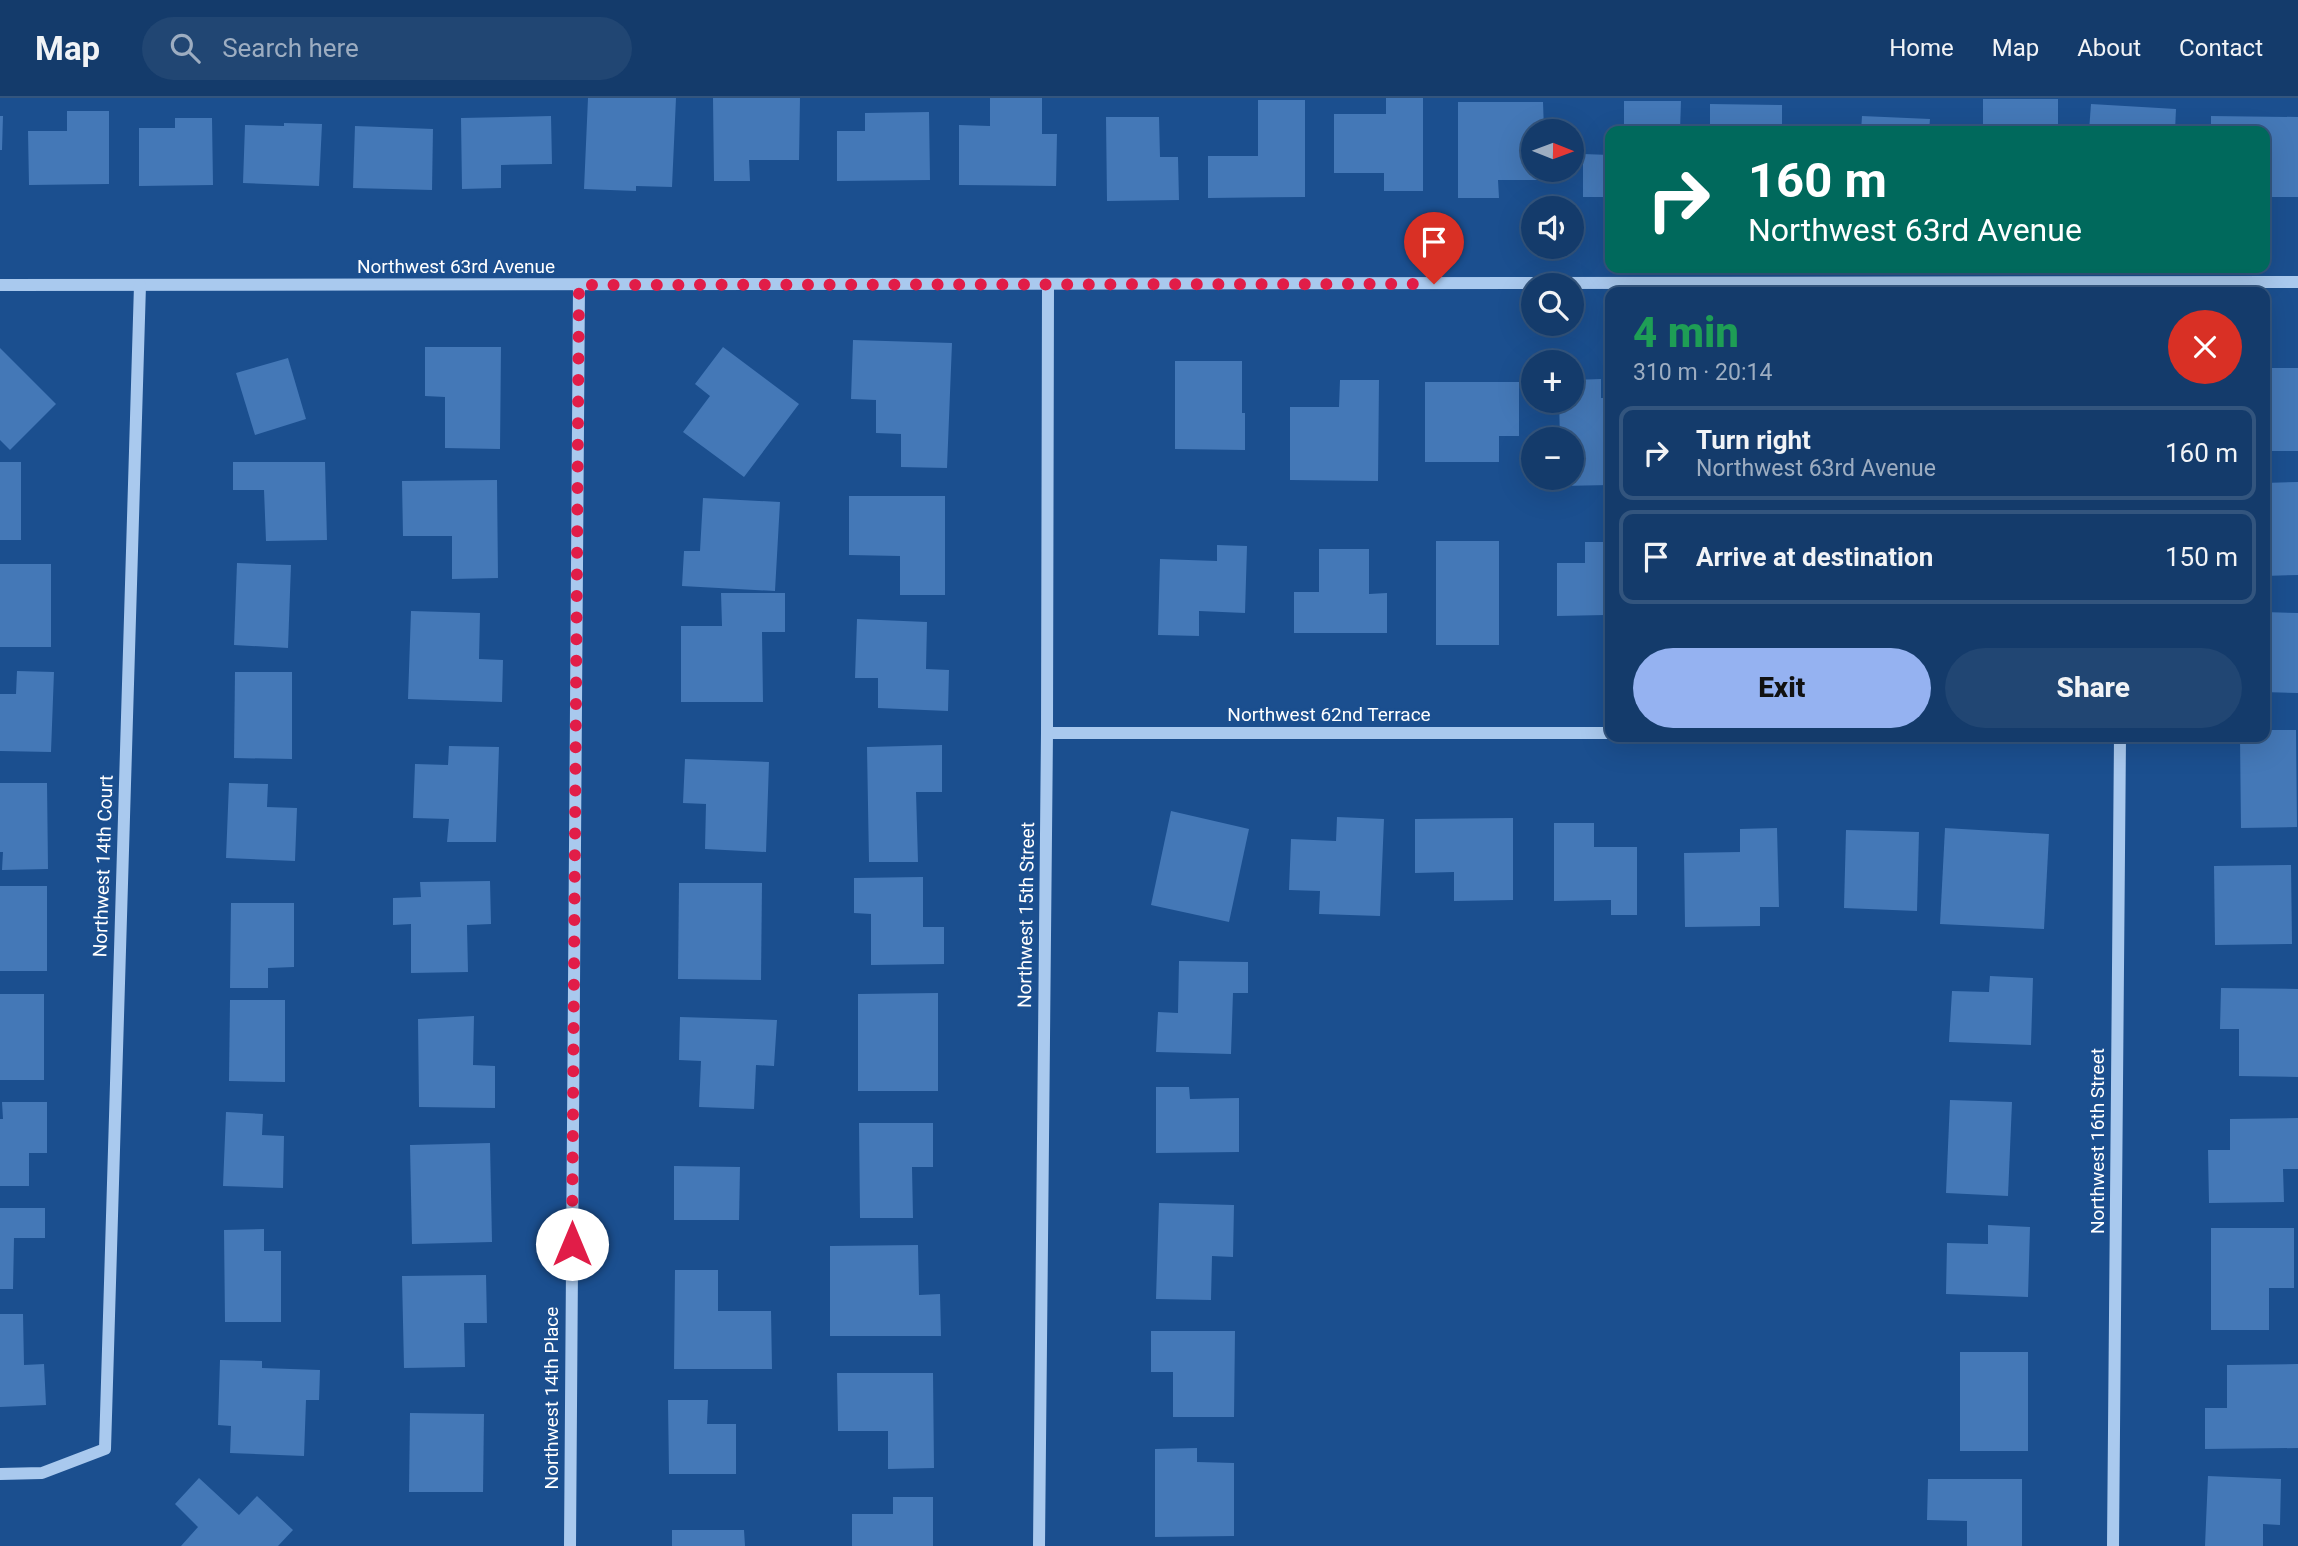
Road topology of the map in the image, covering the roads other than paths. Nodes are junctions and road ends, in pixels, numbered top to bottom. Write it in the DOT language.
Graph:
graph roads {
  1 [pos="2298,282"];
  2 [pos="1048,284"];
  3 [pos="0,285"];
  4 [pos="140,285"];
  5 [pos="579,285"];
  6 [pos="2122,287"];
  7 [pos="1047,733"];
  8 [pos="1605,733"];
  9 [pos="2120,742"];
  10 [pos="0,1474"];
  11 [pos="569,1546"];
  12 [pos="1040,1546"];
  13 [pos="2113,1546"];
  1 -- 6 [label="street, Northwest 63rd Avenue"];
  2 -- 5 [label="street, Northwest 63rd Avenue"];
  2 -- 6 [label="street, Northwest 63rd Avenue"];
  2 -- 7 [label="street, Northwest 15th Street"];
  3 -- 4 [label="street, Northwest 63rd Avenue"];
  4 -- 5 [label="street, Northwest 63rd Avenue"];
  4 -- 10 [label="street, Northwest 14th Court"];
  5 -- 11 [label="street, Northwest 14th Place"];
  7 -- 8 [label="street, Northwest 62nd Terrace"];
  7 -- 12 [label="street, Northwest 15th Street"];
  9 -- 13 [label="street, Northwest 16th Street"];
}
